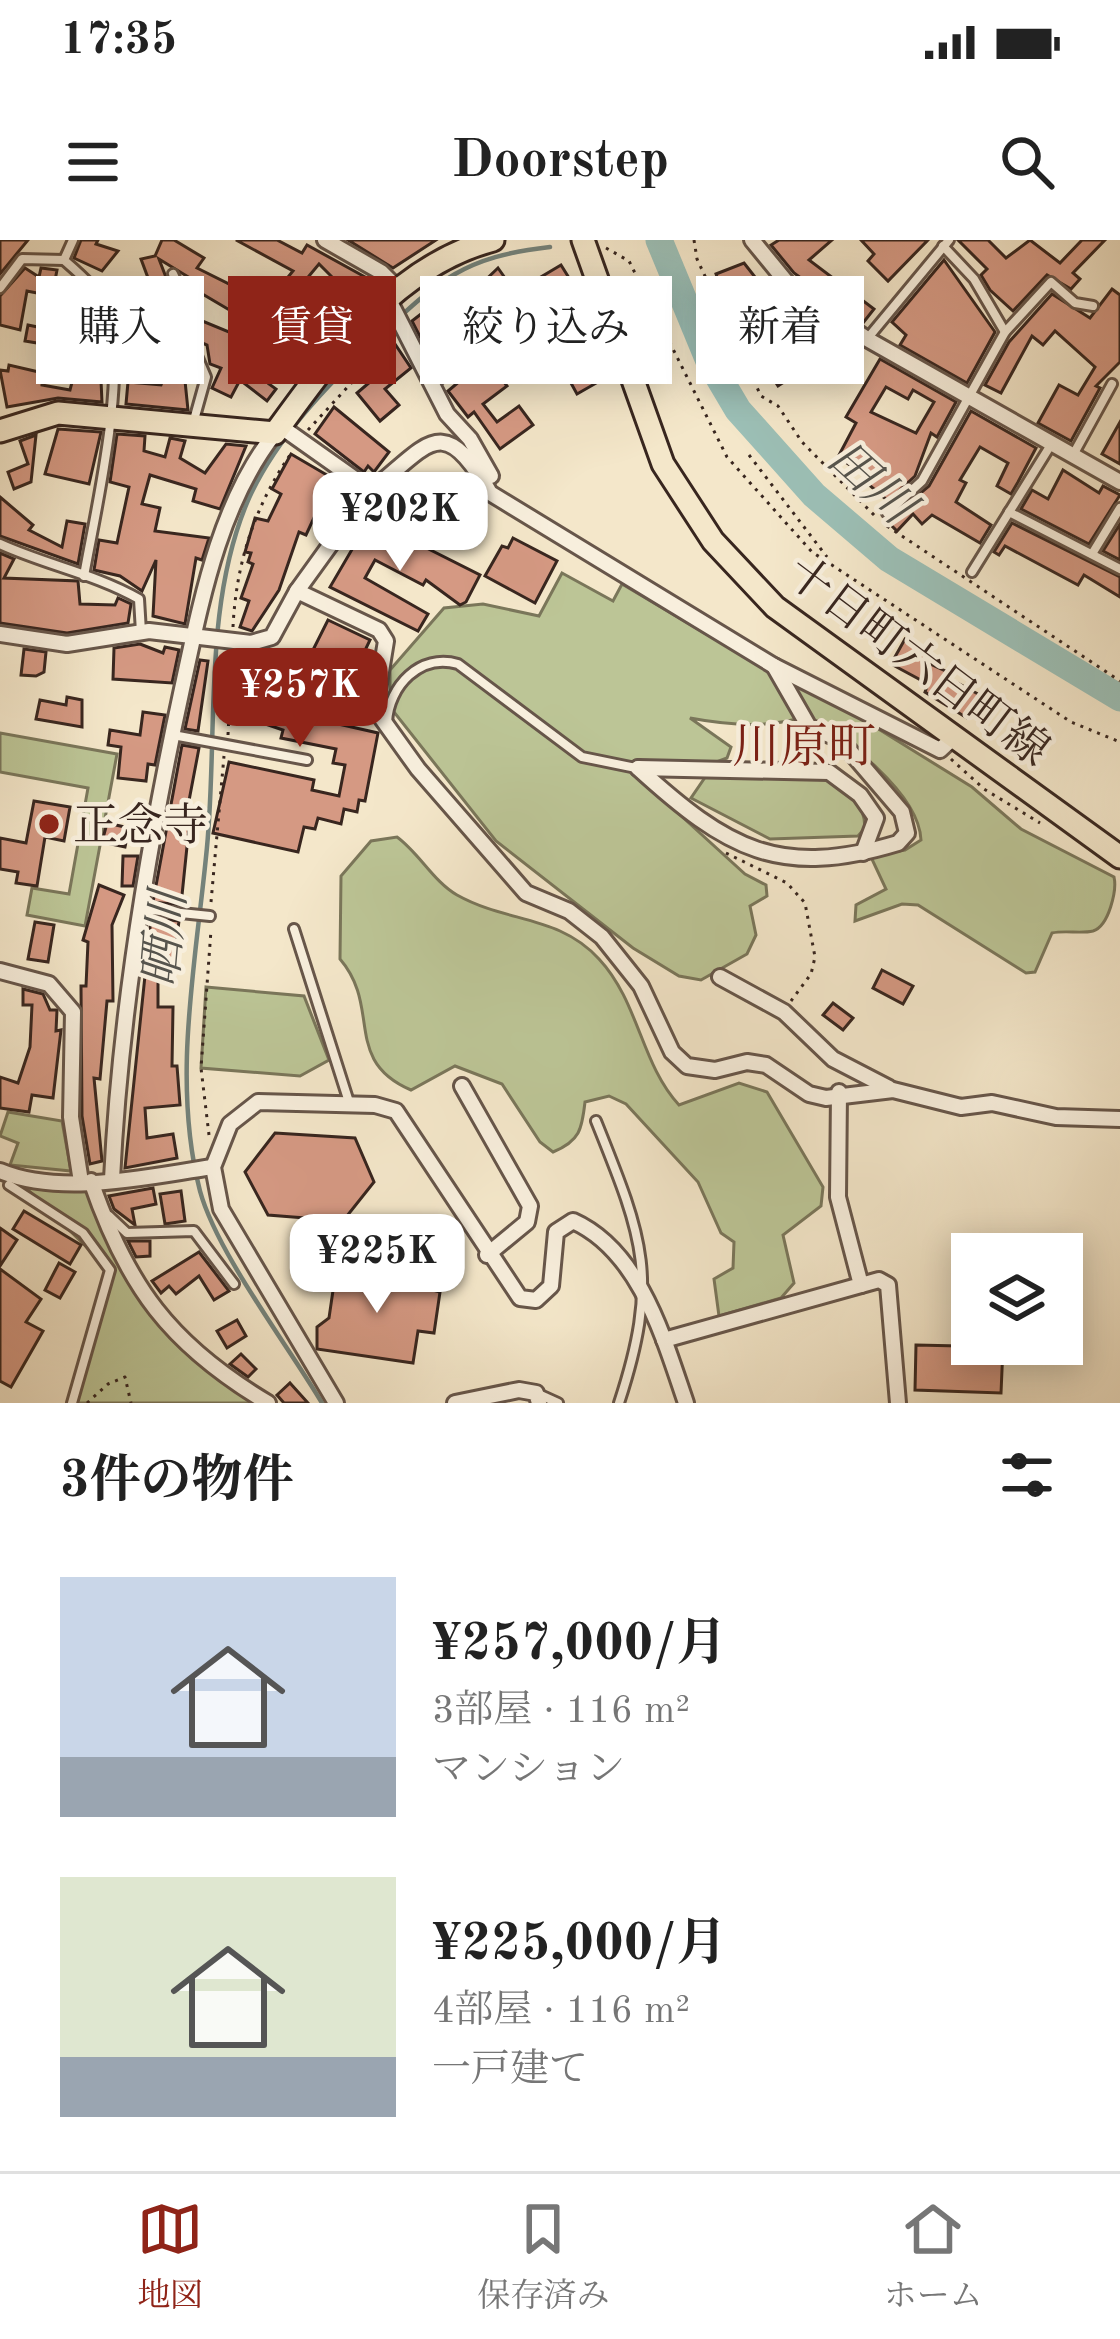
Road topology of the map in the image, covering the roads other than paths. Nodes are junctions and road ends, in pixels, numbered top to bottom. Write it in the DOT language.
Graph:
graph roads {
  1 [pos="73,240"];
  2 [pos="493,240"];
  3 [pos="752,240"];
  4 [pos="330,241"];
  5 [pos="592,243"];
  6 [pos="946,243"];
  7 [pos="64,260"];
  8 [pos="173,274"];
  9 [pos="383,276"];
  10 [pos="0,288"];
  11 [pos="396,292"];
  12 [pos="396,304"];
  13 [pos="1093,306"];
  14 [pos="1005,332"];
  15 [pos="867,339"];
  16 [pos="310,384"];
  17 [pos="1112,384"];
  18 [pos="432,385"];
  19 [pos="968,394"];
  20 [pos="111,416"];
  21 [pos="193,422"];
  22 [pos="277,429"];
  23 [pos="0,431"];
  24 [pos="1052,443"];
  25 [pos="1073,455"];
  26 [pos="1120,482"];
  27 [pos="367,494"];
  28 [pos="502,496"];
  29 [pos="1120,508"];
  30 [pos="1009,511"];
  31 [pos="887,513"];
  32 [pos="0,544"];
  33 [pos="1092,554"];
  34 [pos="1120,569"];
  35 [pos="972,572"];
  36 [pos="84,576"];
  37 [pos="297,591"];
  38 [pos="141,632"];
  39 [pos="0,634"];
  40 [pos="201,636"];
  41 [pos="774,666"];
  42 [pos="387,726"];
  43 [pos="172,735"];
  44 [pos="947,744"];
  45 [pos="307,760"];
  46 [pos="638,768"];
  47 [pos="863,853"];
  48 [pos="1120,857"];
  49 [pos="142,908"];
  50 [pos="210,916"];
  51 [pos="294,929"];
  52 [pos="0,971"];
  53 [pos="720,976"];
  54 [pos="462,1086"];
  55 [pos="893,1090"];
  56 [pos="839,1092"];
  57 [pos="349,1103"];
  58 [pos="1120,1118"];
  59 [pos="596,1121"];
  60 [pos="208,1167"];
  61 [pos="8,1178"];
  62 [pos="112,1179"];
  63 [pos="86,1181"];
  64 [pos="0,1196"];
  65 [pos="98,1201"];
  66 [pos="488,1255"];
  67 [pos="234,1285"];
  68 [pos="862,1286"];
  69 [pos="642,1294"];
  70 [pos="664,1340"];
  71 [pos="538,1398"];
  72 [pos="72,1403"];
  73 [pos="268,1403"];
  74 [pos="336,1403"];
  75 [pos="455,1403"];
  76 [pos="558,1403"];
  77 [pos="619,1403"];
  78 [pos="686,1403"];
  79 [pos="898,1403"];
  1 -- 7 [label="lane"];
  2 -- 11 [label="main road"];
  3 -- 15 [label="street"];
  4 -- 9 [label="street"];
  5 -- 44 [label="main road, 十日町六日町線"];
  6 -- 14 [label="lane"];
  6 -- 15 [label="lane"];
  7 -- 10 [label="lane"];
  7 -- 20 [label="lane"];
  8 -- 21 [label="lane"];
  12 -- 18 [label="street"];
  13 -- 14 [label="lane"];
  14 -- 19 [label="lane"];
  15 -- 19 [label="street"];
  16 -- 22 [label="main road"];
  17 -- 25 [label="lane"];
  18 -- 28 [label="street"];
  19 -- 24 [label="street"];
  19 -- 31 [label="lane"];
  20 -- 21 [label="main road"];
  20 -- 23 [label="main road"];
  20 -- 36 [label="lane"];
  21 -- 22 [label="main road"];
  22 -- 27 [label="street"];
  22 -- 40 [label="street"];
  24 -- 25 [label="street"];
  24 -- 30 [label="lane"];
  25 -- 26 [label="street"];
  27 -- 28 [label="street"];
  27 -- 37 [label="street"];
  28 -- 41 [label="street"];
  29 -- 33 [label="lane"];
  30 -- 33 [label="lane"];
  30 -- 35 [label="lane"];
  32 -- 36 [label="lane"];
  33 -- 34 [label="lane"];
  36 -- 38 [label="lane"];
  37 -- 40 [label="street"];
  37 -- 42 [label="street"];
  38 -- 39 [label="street"];
  38 -- 40 [label="street"];
  40 -- 43 [label="street"];
  41 -- 44 [label="street"];
  41 -- 47 [label="street"];
  42 -- 46 [label="lane"];
  42 -- 56 [label="street"];
  43 -- 45 [label="lane"];
  43 -- 49 [label="street"];
  44 -- 48 [label="main road, 十日町六日町線"];
  46 -- 47 [label="street"];
  46 -- 47 [label="street"];
  49 -- 50 [label="lane"];
  49 -- 62 [label="street"];
  51 -- 57 [label="lane"];
  52 -- 63 [label="street"];
  53 -- 55 [label="street"];
  54 -- 66 [label="street"];
  55 -- 56 [label="street"];
  55 -- 58 [label="street"];
  56 -- 68 [label="street"];
  57 -- 60 [label="street"];
  57 -- 66 [label="street"];
  59 -- 69 [label="lane"];
  60 -- 62 [label="street"];
  60 -- 74 [label="street"];
  61 -- 63 [label="street"];
  61 -- 64 [label="lane"];
  61 -- 72 [label="lane"];
  62 -- 63 [label="street"];
  63 -- 65 [label="street"];
  65 -- 67 [label="lane"];
  65 -- 73 [label="street"];
  66 -- 69 [label="street"];
  68 -- 70 [label="street"];
  68 -- 79 [label="street"];
  69 -- 70 [label="street"];
  69 -- 77 [label="lane"];
  70 -- 78 [label="street"];
  71 -- 75 [label="street"];
  71 -- 76 [label="lane"];
}
